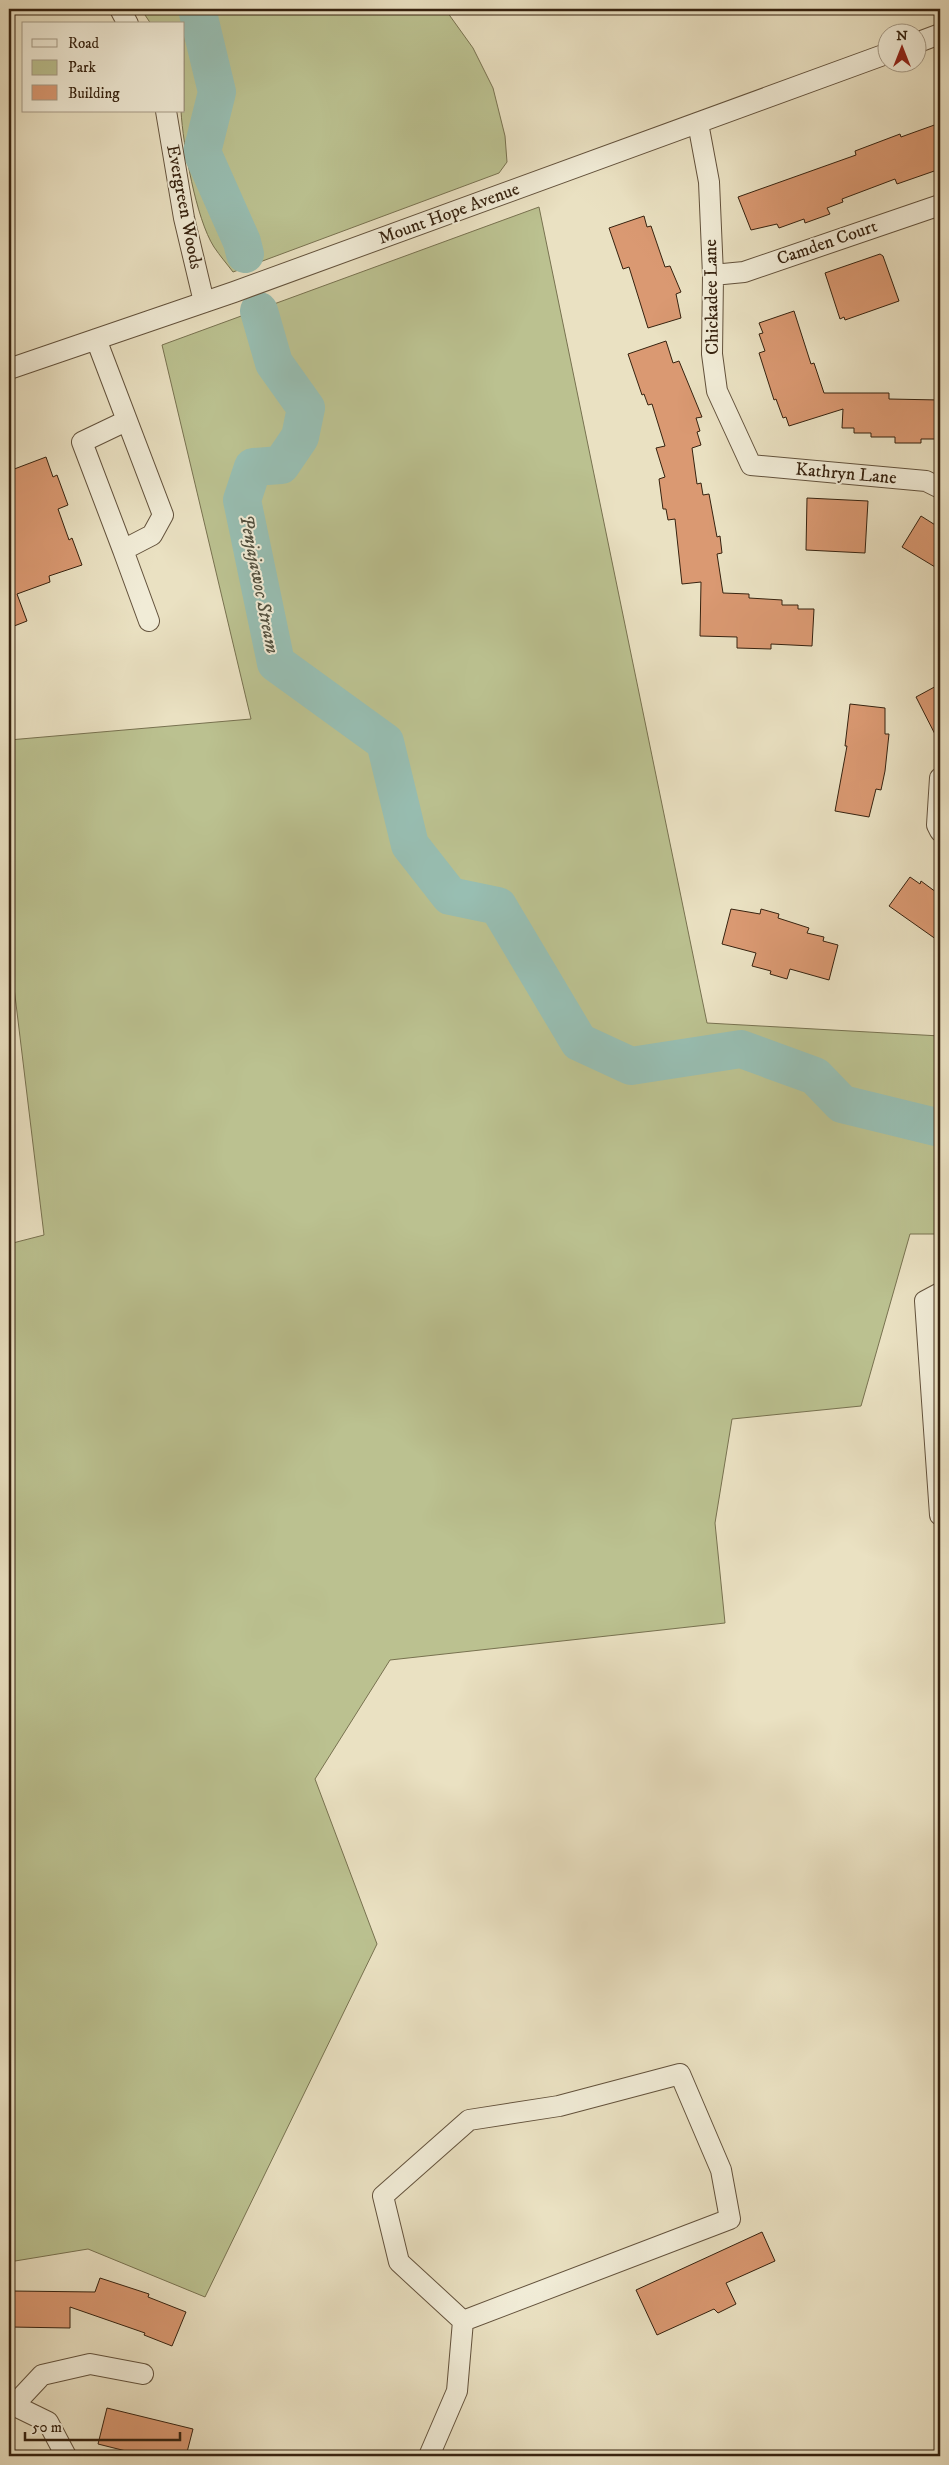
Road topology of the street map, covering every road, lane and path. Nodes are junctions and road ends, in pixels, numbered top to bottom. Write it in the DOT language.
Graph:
graph roads {
  1 [pos="120,9"];
  2 [pos="127,22"];
  3 [pos="940,34"];
  4 [pos="926,39"];
  5 [pos="876,58"];
  6 [pos="166,112"];
  7 [pos="698,123"];
  8 [pos="940,205"];
  9 [pos="713,275"];
  10 [pos="204,302"];
  11 [pos="96,339"];
  12 [pos="9,369"];
  13 [pos="126,421"];
  14 [pos="751,465"];
  15 [pos="940,488"];
  16 [pos="123,550"];
  17 [pos="149,621"];
  18 [pos="940,778"];
  19 [pos="940,831"];
  20 [pos="940,1293"];
  21 [pos="938,1445"];
  22 [pos="940,1514"];
  23 [pos="462,2321"];
  24 [pos="143,2374"];
  25 [pos="11,2405"];
  26 [pos="66,2456"];
  27 [pos="429,2456"];
  1 -- 2 [label="street"];
  3 -- 4 [label="street"];
  5 -- 7 [label="street, Mount Hope Avenue"];
  6 -- 10 [label="street, Evergreen Woods"];
  7 -- 9 [label="street, Chickadee Lane"];
  7 -- 10 [label="street, Mount Hope Avenue"];
  8 -- 9 [label="street, Camden Court"];
  9 -- 14 [label="street, Chickadee Lane"];
  10 -- 11 [label="street, Mount Hope Avenue"];
  11 -- 12 [label="street, Mount Hope Avenue"];
  11 -- 13 [label="street"];
  13 -- 16 [label="street"];
  13 -- 16 [label="street"];
  14 -- 15 [label="street, Kathryn Lane"];
  16 -- 17 [label="street"];
  18 -- 19 [label="street"];
  20 -- 21 [label="street"];
  21 -- 22 [label="street"];
  23 -- 23 [label="street"];
  23 -- 27 [label="street"];
  24 -- 25 [label="street"];
  25 -- 26 [label="street"];
}
